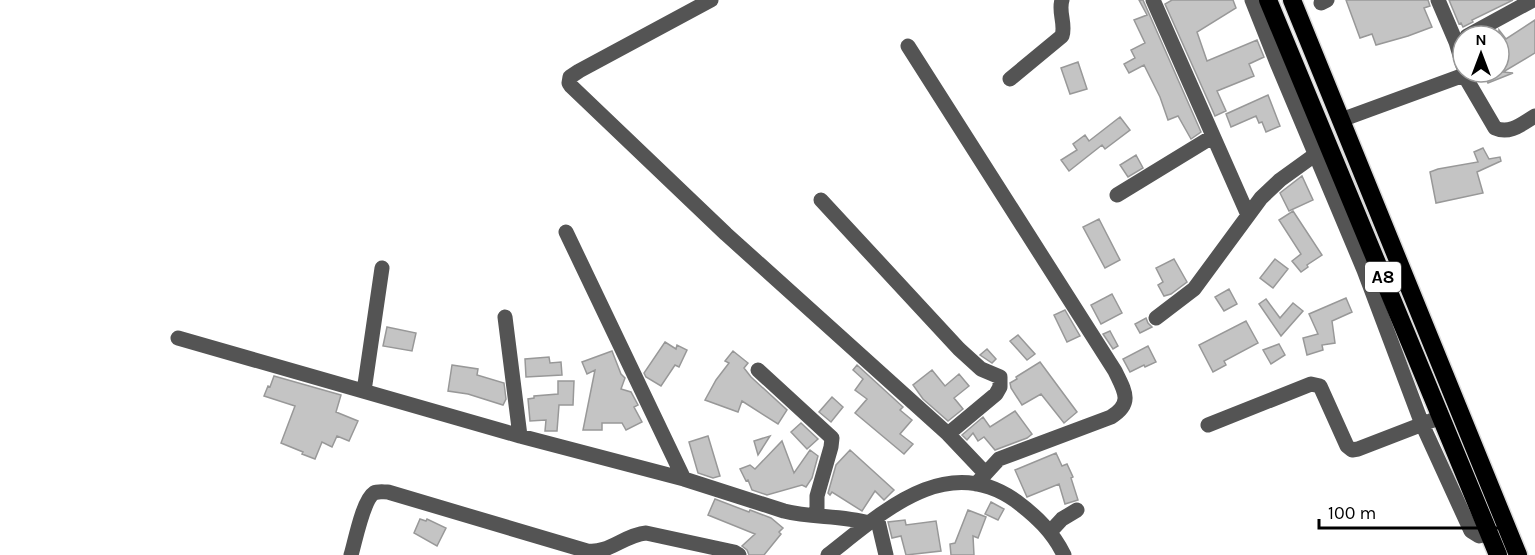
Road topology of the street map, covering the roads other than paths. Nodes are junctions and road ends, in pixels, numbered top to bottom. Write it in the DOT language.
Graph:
graph roads {
  1 [pos="711,0"];
  2 [pos="1062,0"];
  3 [pos="1153,0"];
  4 [pos="1252,0"];
  5 [pos="1268,0"];
  6 [pos="1292,0"];
  7 [pos="1438,0"];
  8 [pos="1533,0"];
  9 [pos="1453,24"];
  10 [pos="1489,24"];
  11 [pos="908,46"];
  12 [pos="1451,76"];
  13 [pos="1010,79"];
  14 [pos="1472,84"];
  15 [pos="1535,116"];
  16 [pos="1341,120"];
  17 [pos="1212,137"];
  18 [pos="1322,149"];
  19 [pos="1117,195"];
  20 [pos="821,200"];
  21 [pos="1248,215"];
  22 [pos="566,232"];
  23 [pos="382,268"];
  24 [pos="505,317"];
  25 [pos="1156,318"];
  26 [pos="178,338"];
  27 [pos="758,370"];
  28 [pos="364,391"];
  29 [pos="1440,417"];
  30 [pos="1422,424"];
  31 [pos="1208,426"];
  32 [pos="948,434"];
  33 [pos="520,436"];
  34 [pos="981,478"];
  35 [pos="684,479"];
  36 [pos="1077,510"];
  37 [pos="818,516"];
  38 [pos="873,520"];
  39 [pos="1050,532"];
  40 [pos="1489,534"];
  41 [pos="351,555"];
  42 [pos="739,555"];
  43 [pos="828,555"];
  44 [pos="886,555"];
  45 [pos="1064,555"];
  46 [pos="1498,555"];
  47 [pos="1518,555"];
  1 -- 32 [label="street"];
  2 -- 13 [label="street"];
  3 -- 17 [label="street"];
  4 -- 18 [label="street"];
  5 -- 18 [label="highway, A8"];
  6 -- 16 [label="highway, A8"];
  7 -- 9 [label="street"];
  8 -- 10 [label="street"];
  11 -- 34 [label="street"];
  12 -- 16 [label="street"];
  14 -- 15 [label="street"];
  16 -- 47 [label="highway, A8"];
  17 -- 19 [label="street"];
  17 -- 21 [label="street"];
  18 -- 21 [label="street"];
  18 -- 29 [label="highway, A8"];
  18 -- 30 [label="street"];
  20 -- 32 [label="street"];
  21 -- 25 [label="street"];
  22 -- 35 [label="street"];
  23 -- 28 [label="street"];
  24 -- 33 [label="street"];
  26 -- 28 [label="street"];
  27 -- 37 [label="street"];
  28 -- 33 [label="street"];
  29 -- 30 [label="street"];
  29 -- 40 [label="highway, A8"];
  30 -- 31 [label="street"];
  30 -- 40 [label="street"];
  32 -- 34 [label="street"];
  33 -- 35 [label="street"];
  34 -- 38 [label="street"];
  34 -- 39 [label="street"];
  35 -- 37 [label="street"];
  36 -- 39 [label="street"];
  37 -- 38 [label="street"];
  38 -- 43 [label="street"];
  38 -- 44 [label="street"];
  39 -- 45 [label="street"];
  40 -- 46 [label="highway, A8"];
  41 -- 42 [label="street"];
}
